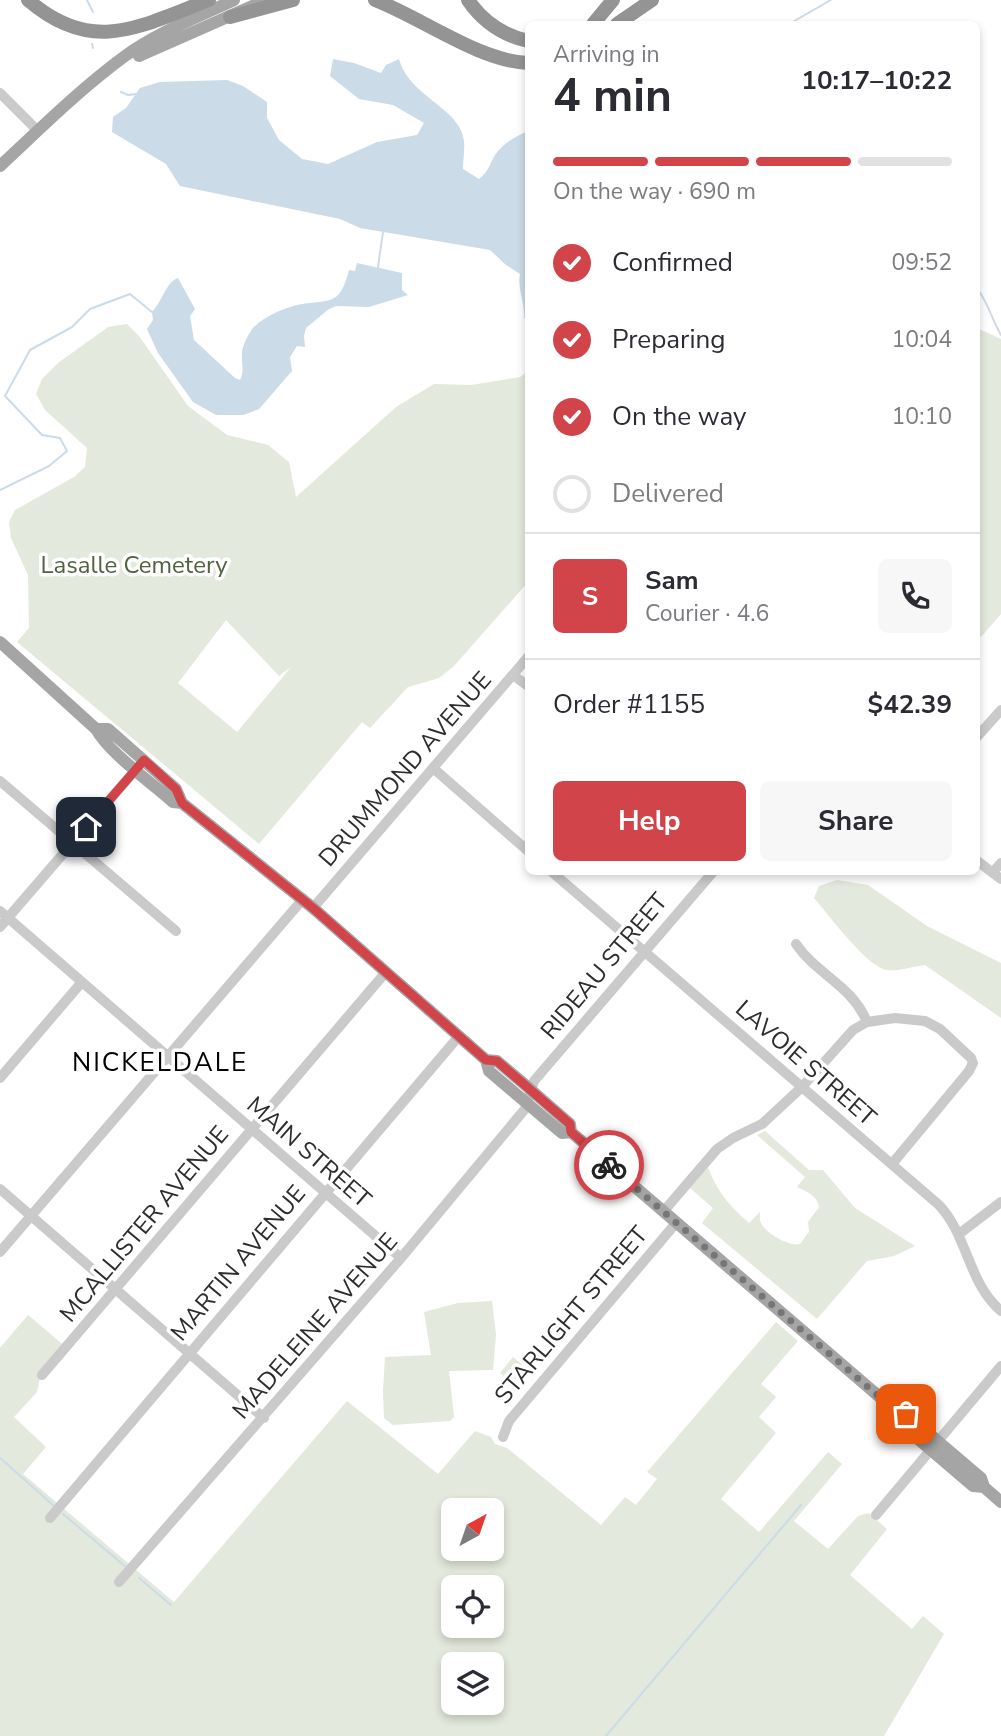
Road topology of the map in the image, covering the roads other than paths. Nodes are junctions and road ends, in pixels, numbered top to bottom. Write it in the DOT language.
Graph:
graph roads {
  1 [pos="28,0"];
  2 [pos="209,0"];
  3 [pos="234,0"];
  4 [pos="266,0"];
  5 [pos="293,0"];
  6 [pos="375,0"];
  7 [pos="468,0"];
  8 [pos="613,0"];
  9 [pos="652,0"];
  10 [pos="230,18"];
  11 [pos="596,21"];
  12 [pos="621,21"];
  13 [pos="525,40"];
  14 [pos="525,63"];
  15 [pos="98,78"];
  16 [pos="0,93"];
  17 [pos="37,131"];
  18 [pos="0,166"];
  19 [pos="0,642"];
  20 [pos="525,661"];
  21 [pos="513,675"];
  22 [pos="525,684"];
  23 [pos="1001,710"];
  24 [pos="980,734"];
  25 [pos="140,765"];
  26 [pos="433,768"];
  27 [pos="0,781"];
  28 [pos="73,843"];
  29 [pos="525,848"];
  30 [pos="980,863"];
  31 [pos="1001,863"];
  32 [pos="555,875"];
  33 [pos="710,875"];
  34 [pos="997,876"];
  35 [pos="303,899"];
  36 [pos="313,908"];
  37 [pos="2,919"];
  38 [pos="176,931"];
  39 [pos="796,944"];
  40 [pos="644,952"];
  41 [pos="386,972"];
  42 [pos="81,983"];
  43 [pos="867,1022"];
  44 [pos="459,1036"];
  45 [pos="166,1056"];
  46 [pos="486,1060"];
  47 [pos="0,1078"];
  48 [pos="802,1087"];
  49 [pos="531,1090"];
  50 [pos="527,1103"];
  51 [pos="252,1130"];
  52 [pos="571,1132"];
  53 [pos="892,1164"];
  54 [pos="0,1189"];
  55 [pos="326,1193"];
  56 [pos="1001,1202"];
  57 [pos="663,1212"];
  58 [pos="31,1216"];
  59 [pos="676,1223"];
  60 [pos="959,1234"];
  61 [pos="0,1252"];
  62 [pos="401,1258"];
  63 [pos="116,1289"];
  64 [pos="1001,1311"];
  65 [pos="190,1353"];
  66 [pos="1001,1366"];
  67 [pos="43,1375"];
  68 [pos="264,1418"];
  69 [pos="503,1437"];
  70 [pos="934,1445"];
  71 [pos="1001,1502"];
  72 [pos="876,1515"];
  73 [pos="50,1518"];
  74 [pos="120,1582"];
  1 -- 2 [label="highway"];
  3 -- 15 [label="main road"];
  4 -- 10 [label="main road"];
  5 -- 10 [label="highway"];
  6 -- 14 [label="highway"];
  7 -- 13 [label="highway"];
  8 -- 11 [label="highway"];
  9 -- 12 [label="highway"];
  10 -- 15 [label="main road"];
  15 -- 17 [label="main road"];
  16 -- 17 [label="street"];
  17 -- 18 [label="main road"];
  19 -- 25 [label="main road"];
  20 -- 21 [label="street, DRUMMOND AVENUE"];
  21 -- 22 [label="street"];
  21 -- 26 [label="street, DRUMMOND AVENUE"];
  23 -- 24 [label="street"];
  25 -- 28 [label="street"];
  25 -- 35 [label="main road"];
  26 -- 29 [label="street"];
  26 -- 36 [label="street, DRUMMOND AVENUE"];
  27 -- 28 [label="street"];
  28 -- 37 [label="street"];
  28 -- 38 [label="street"];
  30 -- 34 [label="street"];
  31 -- 34 [label="street"];
  32 -- 40 [label="street, LAVOIE STREET"];
  33 -- 40 [label="street, RIDEAU STREET"];
  35 -- 36 [label="main road"];
  35 -- 45 [label="street"];
  36 -- 41 [label="main road"];
  37 -- 42 [label="street, MAIN STREET"];
  39 -- 43 [label="street"];
  40 -- 48 [label="street, LAVOIE STREET"];
  40 -- 49 [label="street, RIDEAU STREET"];
  41 -- 44 [label="main road"];
  41 -- 51 [label="street, MCALLISTER AVENUE"];
  42 -- 45 [label="street, MAIN STREET"];
  42 -- 47 [label="street"];
  43 -- 48 [label="street"];
  43 -- 53 [label="street"];
  44 -- 46 [label="main road"];
  44 -- 55 [label="street, MARTIN AVENUE"];
  45 -- 51 [label="street, MAIN STREET"];
  45 -- 58 [label="street"];
  46 -- 49 [label="main road"];
  46 -- 50 [label="main road"];
  48 -- 53 [label="street, LAVOIE STREET"];
  48 -- 57 [label="street"];
  49 -- 50 [label="street, MADELEINE AVENUE"];
  49 -- 52 [label="main road"];
  50 -- 52 [label="main road"];
  50 -- 62 [label="street, MADELEINE AVENUE"];
  51 -- 55 [label="street, MAIN STREET"];
  51 -- 63 [label="street, MCALLISTER AVENUE"];
  52 -- 57 [label="main road"];
  53 -- 60 [label="street, LAVOIE STREET"];
  54 -- 58 [label="street"];
  55 -- 62 [label="street, MAIN STREET"];
  55 -- 65 [label="street, MARTIN AVENUE"];
  56 -- 60 [label="street"];
  57 -- 59 [label="main road"];
  58 -- 61 [label="street"];
  58 -- 63 [label="street"];
  59 -- 69 [label="street, STARLIGHT STREET"];
  59 -- 70 [label="main road"];
  60 -- 64 [label="street, LAVOIE STREET"];
  62 -- 68 [label="street, MADELEINE AVENUE"];
  63 -- 65 [label="street"];
  63 -- 67 [label="street, MCALLISTER AVENUE"];
  65 -- 68 [label="street"];
  65 -- 73 [label="street, MARTIN AVENUE"];
  66 -- 70 [label="street"];
  68 -- 74 [label="street, MADELEINE AVENUE"];
  70 -- 71 [label="main road"];
  70 -- 72 [label="street"];
}
